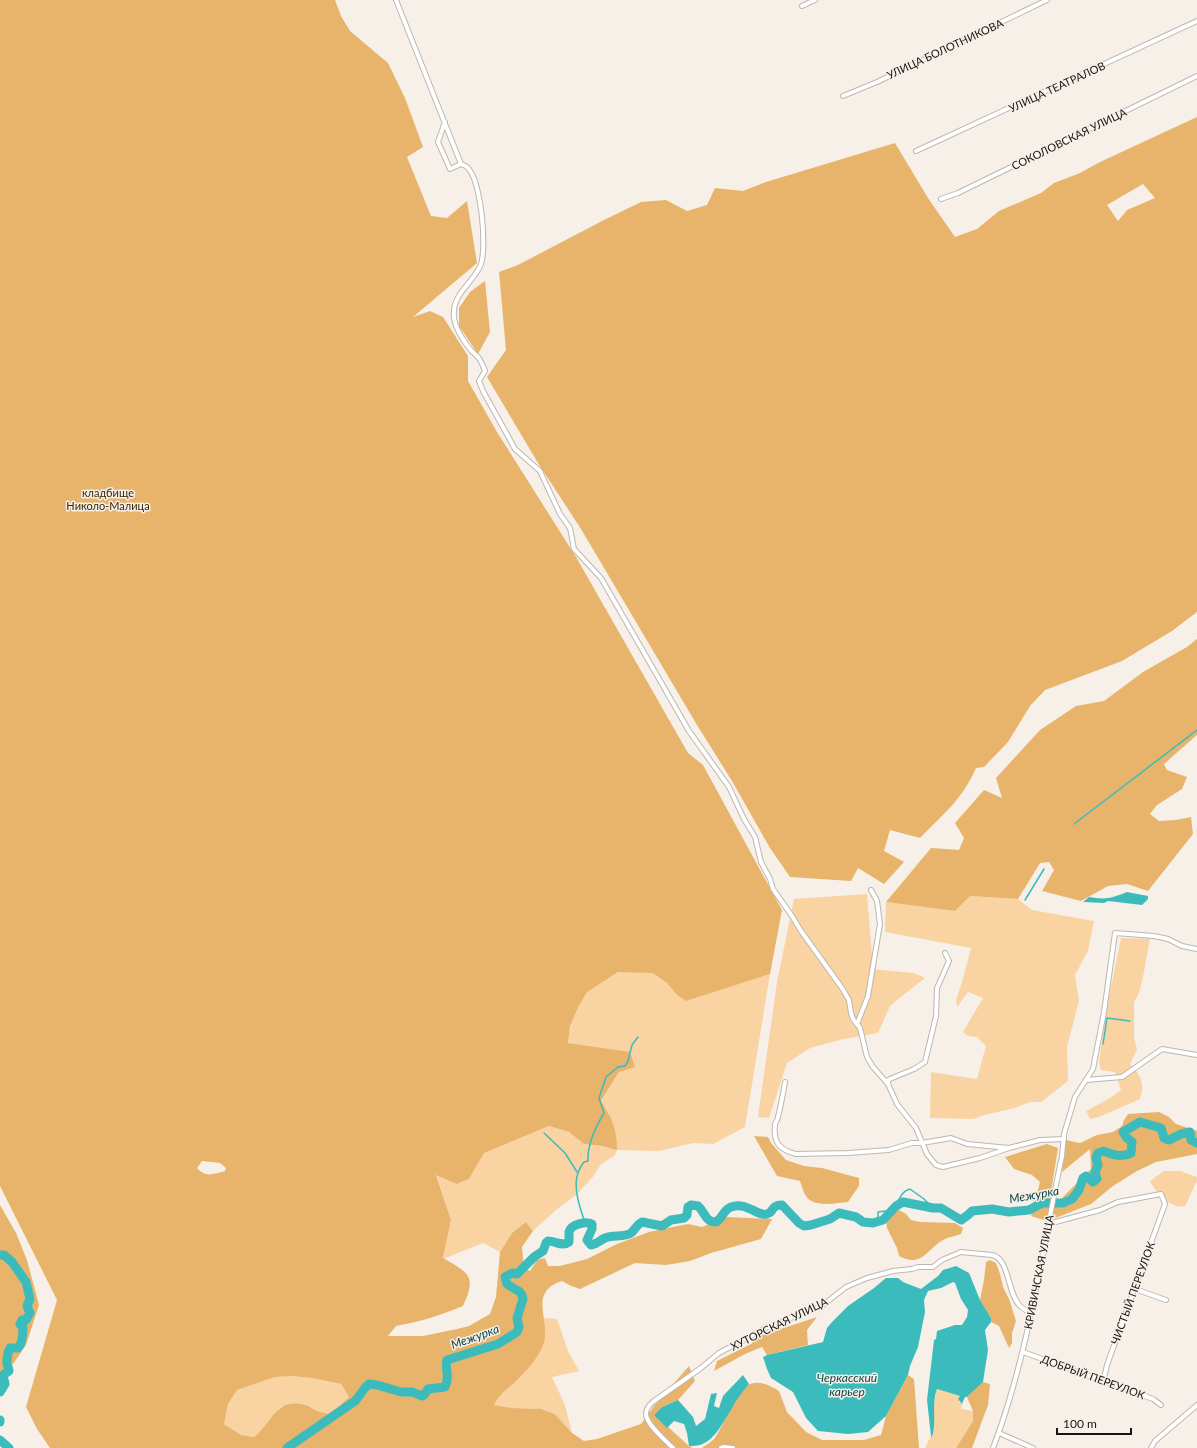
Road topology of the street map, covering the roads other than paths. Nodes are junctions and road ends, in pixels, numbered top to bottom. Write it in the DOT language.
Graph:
graph roads {
  1 [pos="396,0"];
  2 [pos="815,0"];
  3 [pos="1047,0"];
  4 [pos="802,6"];
  5 [pos="1197,21"];
  6 [pos="1197,76"];
  7 [pos="843,96"];
  8 [pos="445,122"];
  9 [pos="916,151"];
  10 [pos="461,164"];
  11 [pos="941,199"];
  12 [pos="871,890"];
  13 [pos="1197,949"];
  14 [pos="945,953"];
  15 [pos="857,1024"];
  16 [pos="1197,1055"];
  17 [pos="1086,1080"];
  18 [pos="785,1082"];
  19 [pos="888,1084"];
  20 [pos="1064,1139"];
  21 [pos="922,1143"];
  22 [pos="1009,1148"];
  23 [pos="1048,1224"];
  24 [pos="1135,1289"];
  25 [pos="1166,1300"];
  26 [pos="1031,1313"];
  27 [pos="1023,1352"];
  28 [pos="1103,1382"];
  29 [pos="1161,1405"];
  30 [pos="1197,1405"];
  31 [pos="999,1433"];
  32 [pos="673,1448"];
  33 [pos="721,1448"];
  34 [pos="733,1448"];
  35 [pos="993,1448"];
  36 [pos="1033,1448"];
  37 [pos="1151,1448"];
  1 -- 8 [label="street"];
  2 -- 4 [label="street"];
  3 -- 7 [label="street, УЛИЦА БОЛОТНИКОВА"];
  5 -- 9 [label="street, УЛИЦА ТЕАТРАЛОВ"];
  6 -- 11 [label="street, СОКОЛОВСКАЯ УЛИЦА"];
  8 -- 10 [label="street"];
  8 -- 10 [label="street"];
  10 -- 15 [label="street"];
  12 -- 15 [label="street"];
  13 -- 17 [label="street, КРИВИЧСКАЯ УЛИЦА"];
  14 -- 19 [label="street"];
  15 -- 19 [label="street"];
  16 -- 17 [label="street"];
  17 -- 20 [label="street, КРИВИЧСКАЯ УЛИЦА"];
  18 -- 21 [label="street"];
  19 -- 21 [label="street"];
  20 -- 22 [label="street"];
  20 -- 23 [label="street, КРИВИЧСКАЯ УЛИЦА"];
  21 -- 22 [label="street"];
  21 -- 22 [label="street"];
  23 -- 24 [label="street, ЧИСТЫЙ ПЕРЕУЛОК"];
  23 -- 26 [label="street, КРИВИЧСКАЯ УЛИЦА"];
  24 -- 25 [label="street"];
  24 -- 28 [label="street, ЧИСТЫЙ ПЕРЕУЛОК"];
  26 -- 27 [label="street, КРИВИЧСКАЯ УЛИЦА"];
  26 -- 32 [label="street, ХУТОРСКАЯ УЛИЦА"];
  27 -- 28 [label="street, ДОБРЫЙ ПЕРЕУЛОК"];
  27 -- 31 [label="street, КРИВИЧСКАЯ УЛИЦА"];
  28 -- 29 [label="street, ДОБРЫЙ ПЕРЕУЛОК"];
  30 -- 37 [label="street"];
  31 -- 35 [label="street, КРИВИЧСКАЯ УЛИЦА"];
  31 -- 36 [label="street"];
  33 -- 34 [label="street"];
}
